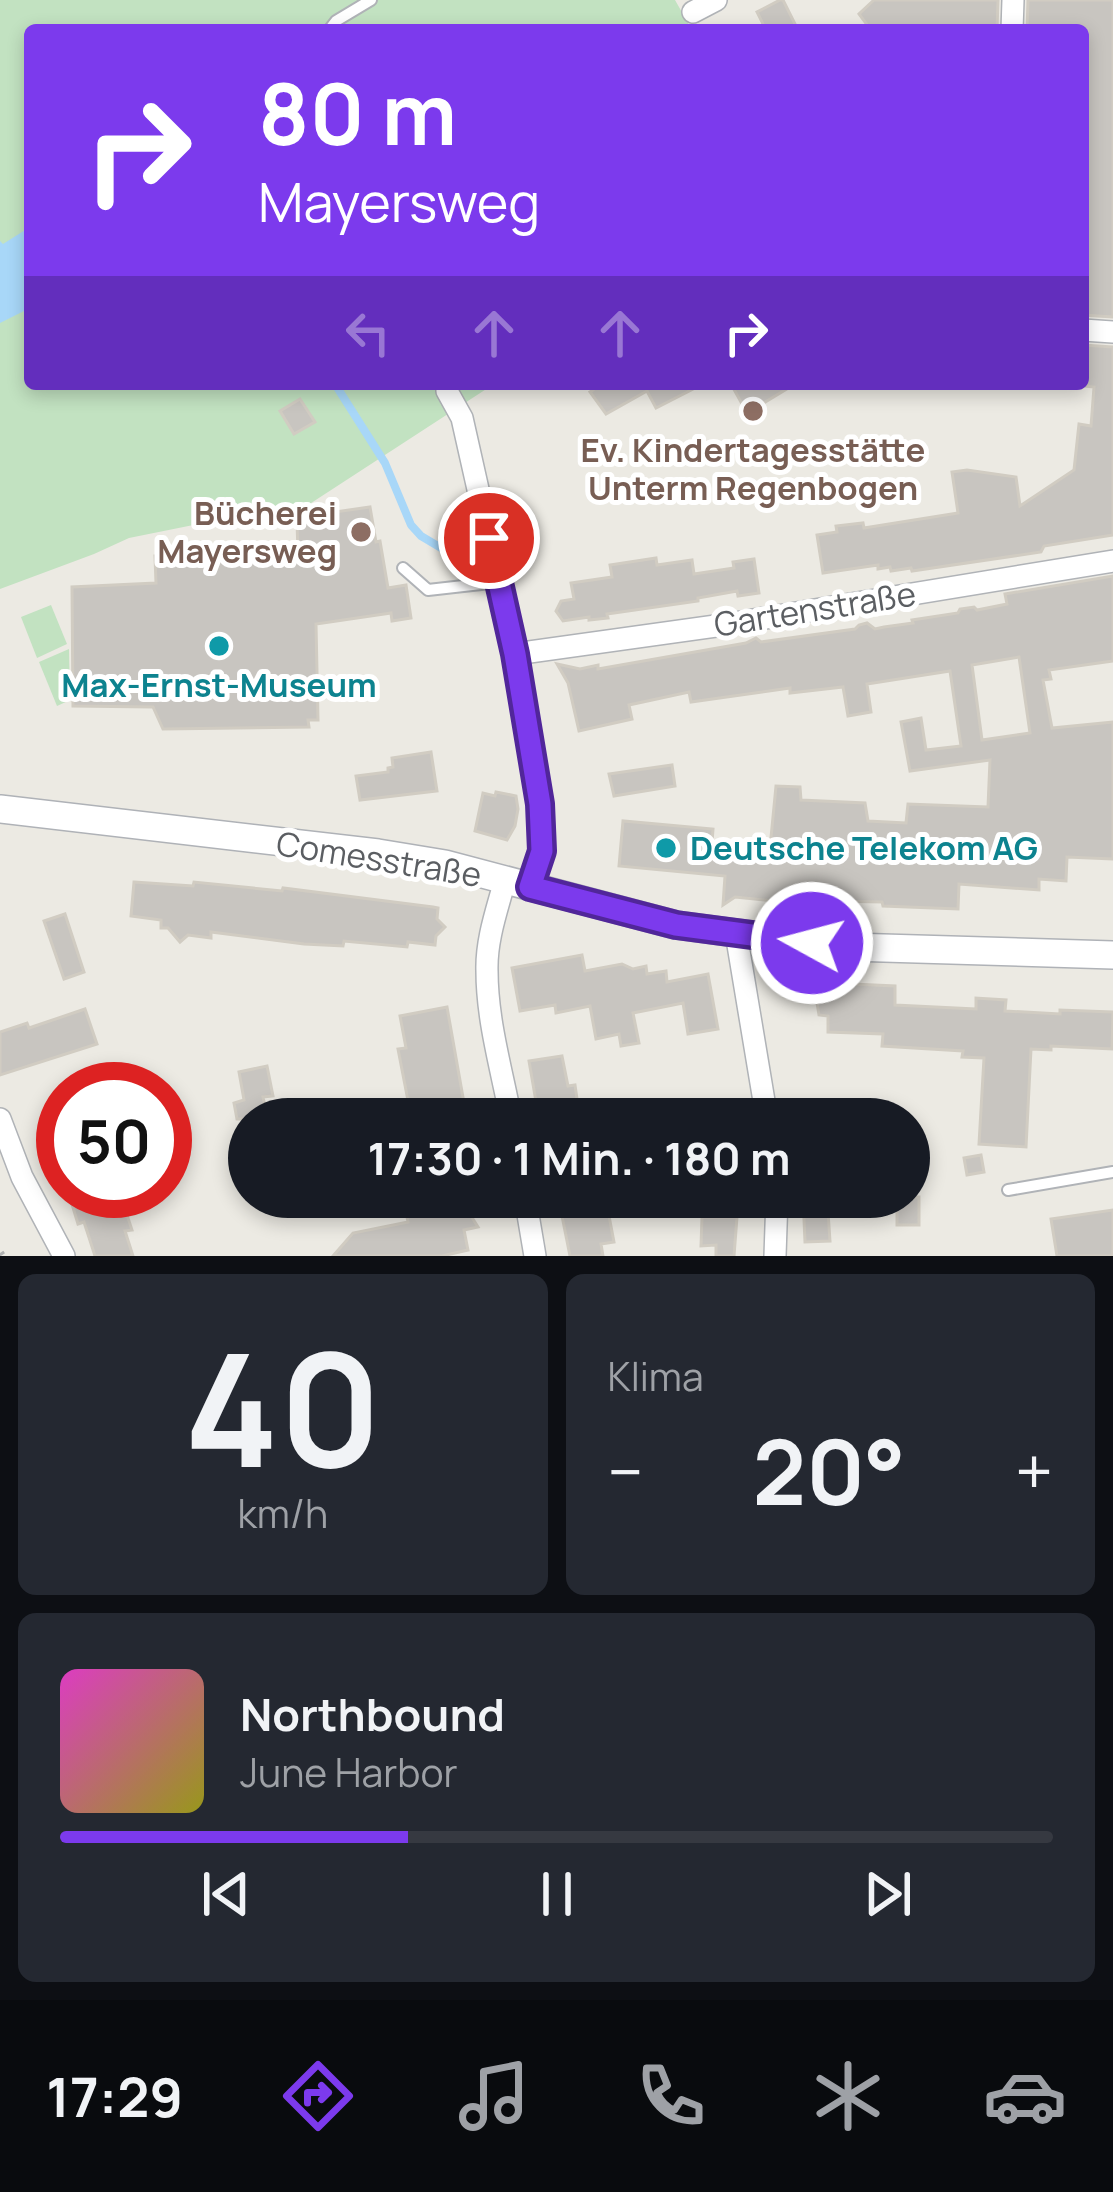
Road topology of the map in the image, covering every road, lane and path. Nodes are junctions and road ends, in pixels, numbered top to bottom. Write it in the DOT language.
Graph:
graph roads {
  1 [pos="371,0"];
  2 [pos="716,0"];
  3 [pos="693,12"];
  4 [pos="333,24"];
  5 [pos="445,390"];
  6 [pos="1113,561"];
  7 [pos="403,568"];
  8 [pos="499,582"];
  9 [pos="515,654"];
  10 [pos="0,809"];
  11 [pos="518,884"];
  12 [pos="736,933"];
  13 [pos="1113,955"];
  14 [pos="507,1098"];
  15 [pos="764,1098"];
  16 [pos="0,1119"];
  17 [pos="1113,1172"];
  18 [pos="1008,1190"];
  19 [pos="529,1218"];
  20 [pos="776,1218"];
  21 [pos="64,1256"];
  22 [pos="536,1256"];
  23 [pos="775,1256"];
  1 -- 4 [label="lane"];
  2 -- 3 [label="street"];
  5 -- 8 [label="street"];
  6 -- 9 [label="street, Gartenstraße"];
  7 -- 8 [label="lane"];
  8 -- 9 [label="street"];
  9 -- 11 [label="street"];
  10 -- 11 [label="main road, Comesstraße"];
  11 -- 12 [label="main road, Comesstraße"];
  11 -- 14 [label="street"];
  12 -- 13 [label="main road, Comesstraße"];
  12 -- 15 [label="street"];
  16 -- 21 [label="street"];
  17 -- 18 [label="lane"];
  19 -- 22 [label="street"];
  20 -- 23 [label="street"];
}
